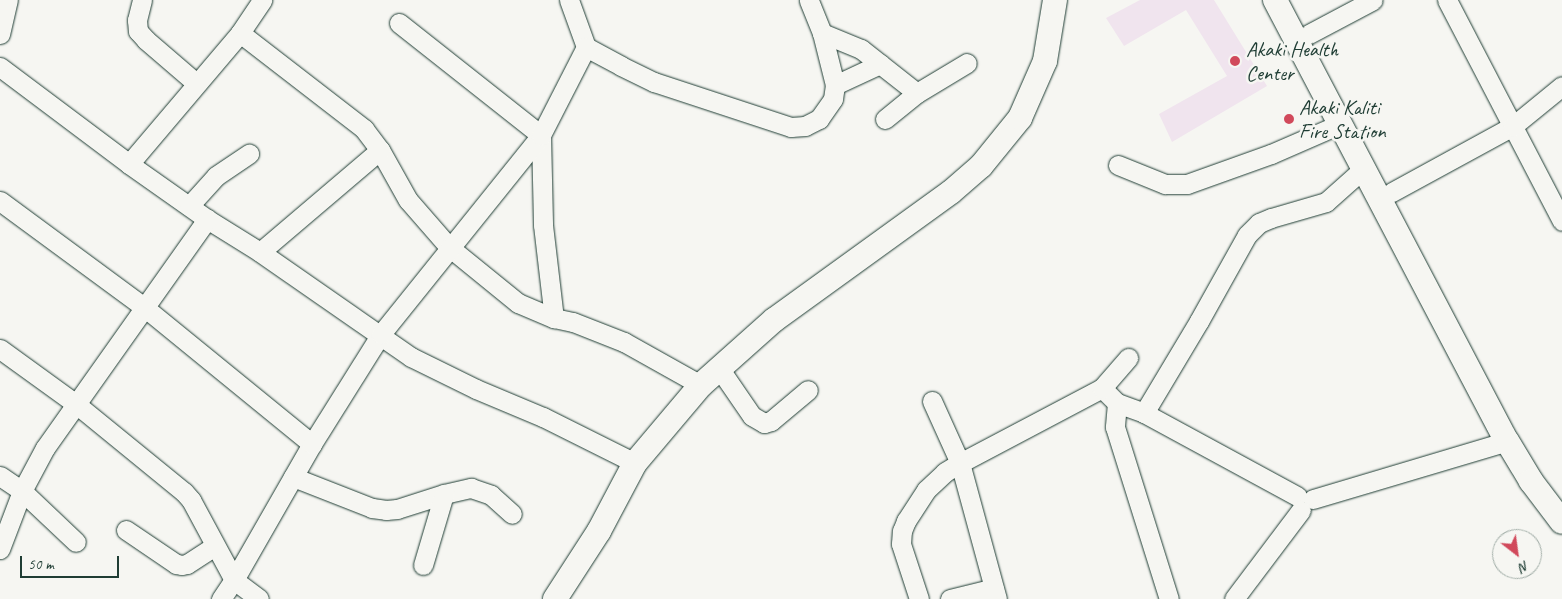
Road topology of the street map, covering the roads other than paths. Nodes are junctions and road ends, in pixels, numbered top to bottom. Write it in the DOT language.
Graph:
graph roads {
  1 [pos="8,0"];
  2 [pos="142,0"];
  3 [pos="262,0"];
  4 [pos="570,0"];
  5 [pos="809,0"];
  6 [pos="1055,0"];
  7 [pos="1274,0"];
  8 [pos="1291,0"];
  9 [pos="1374,0"];
  10 [pos="1447,0"];
  11 [pos="399,23"];
  12 [pos="240,33"];
  13 [pos="822,33"];
  14 [pos="0,34"];
  15 [pos="1309,34"];
  16 [pos="586,47"];
  17 [pos="967,62"];
  18 [pos="880,64"];
  19 [pos="2,73"];
  20 [pos="196,83"];
  21 [pos="835,85"];
  22 [pos="1562,86"];
  23 [pos="917,93"];
  24 [pos="885,119"];
  25 [pos="1340,124"];
  26 [pos="1513,126"];
  27 [pos="541,135"];
  28 [pos="380,150"];
  29 [pos="248,154"];
  30 [pos="128,164"];
  31 [pos="1118,165"];
  32 [pos="1363,169"];
  33 [pos="1392,192"];
  34 [pos="0,201"];
  35 [pos="189,206"];
  36 [pos="208,219"];
  37 [pos="1562,221"];
  38 [pos="449,247"];
  39 [pos="260,252"];
  40 [pos="144,308"];
  41 [pos="554,318"];
  42 [pos="380,334"];
  43 [pos="0,349"];
  44 [pos="1128,358"];
  45 [pos="719,368"];
  46 [pos="701,385"];
  47 [pos="1102,388"];
  48 [pos="808,390"];
  49 [pos="932,400"];
  50 [pos="1117,403"];
  51 [pos="76,404"];
  52 [pos="1144,413"];
  53 [pos="1507,442"];
  54 [pos="312,444"];
  55 [pos="635,463"];
  56 [pos="960,463"];
  57 [pos="0,476"];
  58 [pos="293,477"];
  59 [pos="22,491"];
  60 [pos="444,494"];
  61 [pos="1562,499"];
  62 [pos="1304,502"];
  63 [pos="512,514"];
  64 [pos="1562,522"];
  65 [pos="126,530"];
  66 [pos="76,542"];
  67 [pos="215,546"];
  68 [pos="0,549"];
  69 [pos="423,565"];
  70 [pos="234,580"];
  71 [pos="996,594"];
  72 [pos="221,599"];
  73 [pos="259,599"];
  74 [pos="555,599"];
  75 [pos="919,599"];
  76 [pos="950,599"];
  77 [pos="1169,599"];
  78 [pos="1234,599"];
  1 -- 14 [label="street"];
  2 -- 20 [label="street"];
  3 -- 12 [label="street"];
  4 -- 16 [label="street"];
  5 -- 13 [label="street"];
  6 -- 45 [label="main road"];
  7 -- 25 [label="main road"];
  8 -- 15 [label="main road"];
  9 -- 15 [label="street"];
  10 -- 26 [label="street"];
  11 -- 27 [label="street"];
  12 -- 20 [label="street"];
  12 -- 28 [label="street"];
  13 -- 18 [label="street"];
  13 -- 21 [label="street"];
  15 -- 33 [label="main road"];
  16 -- 21 [label="street"];
  16 -- 27 [label="street"];
  17 -- 23 [label="street"];
  18 -- 21 [label="street"];
  18 -- 23 [label="street"];
  19 -- 30 [label="street"];
  20 -- 30 [label="street"];
  22 -- 26 [label="street"];
  23 -- 24 [label="street"];
  25 -- 31 [label="street"];
  25 -- 32 [label="main road"];
  26 -- 33 [label="street"];
  26 -- 37 [label="street"];
  27 -- 38 [label="street"];
  27 -- 41 [label="street"];
  28 -- 38 [label="street"];
  28 -- 39 [label="street"];
  29 -- 35 [label="street"];
  30 -- 35 [label="street"];
  32 -- 52 [label="street"];
  32 -- 53 [label="main road"];
  33 -- 61 [label="main road"];
  34 -- 40 [label="street"];
  35 -- 36 [label="street"];
  36 -- 39 [label="street"];
  36 -- 40 [label="street"];
  38 -- 41 [label="street"];
  38 -- 42 [label="street"];
  39 -- 42 [label="street"];
  40 -- 51 [label="street"];
  40 -- 54 [label="street"];
  41 -- 46 [label="street"];
  42 -- 54 [label="street"];
  42 -- 55 [label="street"];
  43 -- 51 [label="street"];
  44 -- 47 [label="street"];
  45 -- 46 [label="main road"];
  45 -- 48 [label="street"];
  46 -- 55 [label="main road"];
  47 -- 50 [label="street"];
  47 -- 56 [label="street"];
  49 -- 56 [label="street"];
  50 -- 52 [label="street"];
  50 -- 77 [label="street"];
  51 -- 59 [label="street"];
  51 -- 67 [label="street"];
  52 -- 62 [label="street"];
  53 -- 62 [label="street"];
  53 -- 64 [label="main road"];
  54 -- 58 [label="street"];
  55 -- 74 [label="main road"];
  56 -- 71 [label="street"];
  56 -- 75 [label="street"];
  57 -- 59 [label="street"];
  58 -- 60 [label="street"];
  58 -- 70 [label="street"];
  59 -- 66 [label="street"];
  59 -- 68 [label="street"];
  60 -- 63 [label="street"];
  60 -- 69 [label="street"];
  62 -- 78 [label="street"];
  65 -- 67 [label="street"];
  67 -- 70 [label="street"];
  70 -- 72 [label="street"];
  70 -- 73 [label="street"];
  71 -- 76 [label="street"];
}
